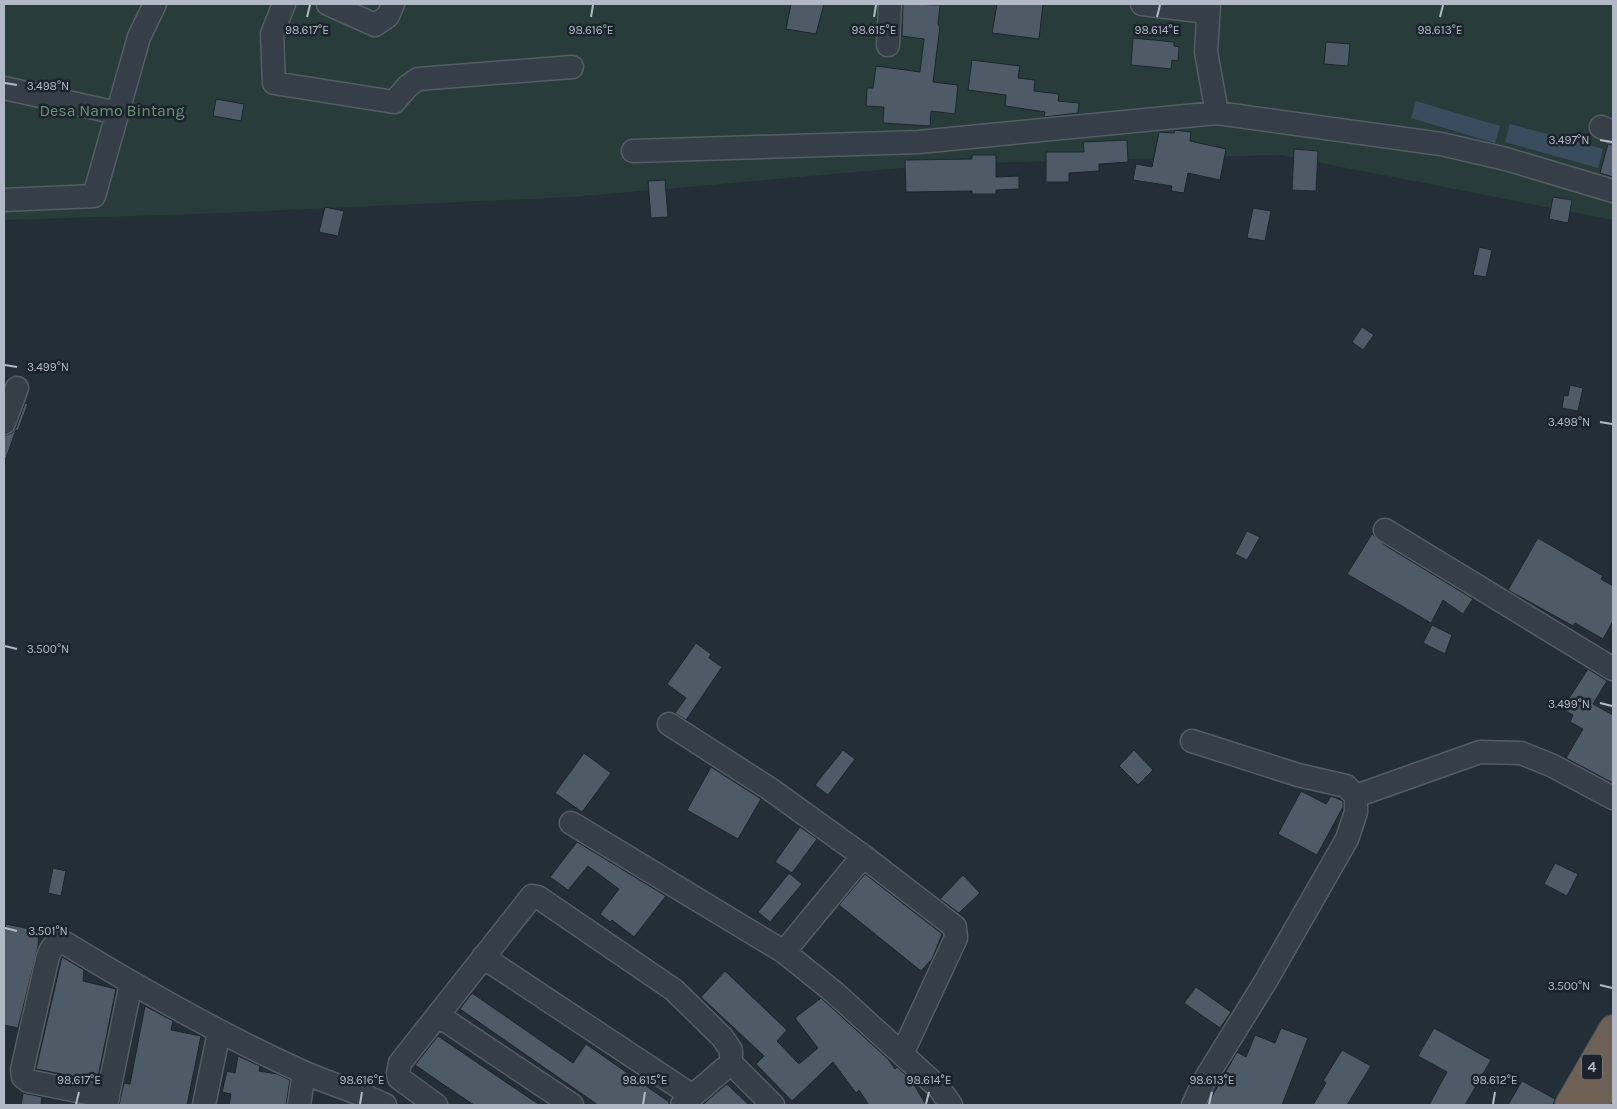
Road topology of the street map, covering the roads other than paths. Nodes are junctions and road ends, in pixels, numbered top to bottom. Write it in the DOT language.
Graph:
graph roads {
  1 [pos="155,4"];
  2 [pos="284,4"];
  3 [pos="328,4"];
  4 [pos="393,4"];
  5 [pos="890,4"];
  6 [pos="1142,4"];
  7 [pos="1208,8"];
  8 [pos="888,45"];
  9 [pos="572,67"];
  10 [pos="4,88"];
  11 [pos="117,113"];
  12 [pos="1217,113"];
  13 [pos="633,151"];
  14 [pos="1613,191"];
  15 [pos="4,200"];
  16 [pos="17,388"];
  17 [pos="4,423"];
  18 [pos="1385,530"];
  19 [pos="1612,666"];
  20 [pos="669,724"];
  21 [pos="1192,742"];
  22 [pos="1356,796"];
  23 [pos="1613,798"];
  24 [pos="571,823"];
  25 [pos="863,856"];
  26 [pos="784,952"];
  27 [pos="483,957"];
  28 [pos="131,983"];
  29 [pos="439,1016"];
  30 [pos="1613,1029"];
  31 [pos="219,1032"];
  32 [pos="902,1054"];
  33 [pos="731,1063"];
  34 [pos="1613,1070"];
  35 [pos="304,1073"];
  36 [pos="687,1100"];
  37 [pos="107,1101"];
  38 [pos="1599,1104"];
  39 [pos="204,1105"];
  40 [pos="299,1105"];
  41 [pos="385,1105"];
  42 [pos="436,1105"];
  43 [pos="572,1105"];
  44 [pos="773,1105"];
  45 [pos="951,1105"];
  46 [pos="1193,1105"];
  47 [pos="1568,1105"];
  1 -- 11 [label="street"];
  2 -- 9 [label="street"];
  3 -- 4 [label="street"];
  5 -- 8 [label="street"];
  6 -- 7 [label="street"];
  7 -- 12 [label="street"];
  10 -- 11 [label="street"];
  11 -- 15 [label="street"];
  12 -- 13 [label="street"];
  12 -- 14 [label="street"];
  16 -- 17 [label="street"];
  18 -- 19 [label="street"];
  20 -- 25 [label="street"];
  21 -- 22 [label="street"];
  22 -- 23 [label="street"];
  22 -- 46 [label="street"];
  24 -- 26 [label="street"];
  25 -- 26 [label="street"];
  25 -- 32 [label="street"];
  26 -- 32 [label="street"];
  27 -- 29 [label="street"];
  27 -- 33 [label="street"];
  27 -- 36 [label="street"];
  28 -- 31 [label="street"];
  28 -- 37 [label="street"];
  28 -- 37 [label="street"];
  29 -- 42 [label="street"];
  29 -- 43 [label="street"];
  30 -- 47 [label="highway, 4"];
  31 -- 35 [label="street"];
  31 -- 39 [label="street"];
  32 -- 45 [label="street"];
  33 -- 36 [label="street"];
  33 -- 44 [label="street"];
  34 -- 38 [label="highway, 4"];
  35 -- 40 [label="street"];
  35 -- 41 [label="street"];
}
